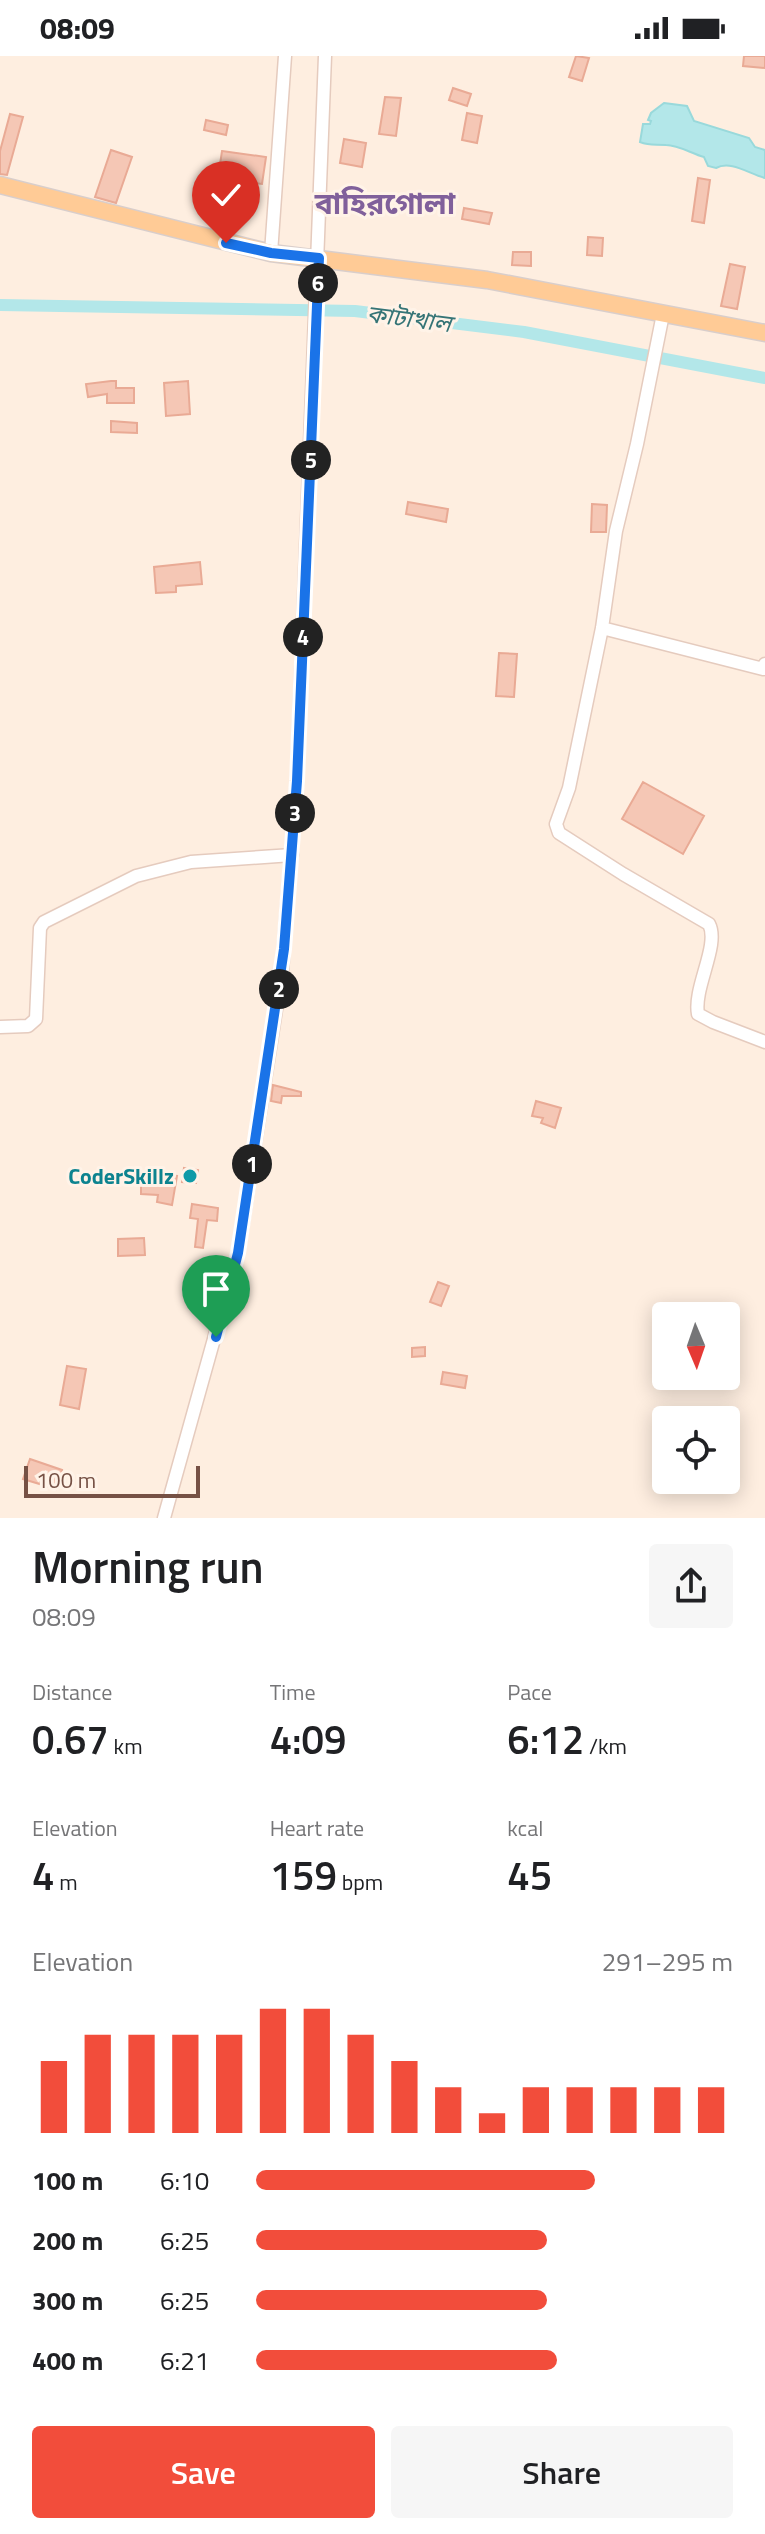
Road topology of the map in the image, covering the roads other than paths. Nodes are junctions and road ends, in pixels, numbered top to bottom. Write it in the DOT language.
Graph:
graph roads {
  1 [pos="285,56"];
  2 [pos="325,56"];
  3 [pos="0,185"];
  4 [pos="271,253"];
  5 [pos="318,266"];
  6 [pos="661,321"];
  7 [pos="765,333"];
  8 [pos="602,628"];
  9 [pos="765,664"];
  10 [pos="292,855"];
  11 [pos="0,1027"];
  12 [pos="765,1042"];
  13 [pos="164,1518"];
  1 -- 4 [label="street"];
  2 -- 5 [label="street"];
  3 -- 4 [label="main road"];
  4 -- 5 [label="main road"];
  5 -- 6 [label="main road"];
  5 -- 10 [label="street"];
  6 -- 7 [label="main road"];
  6 -- 8 [label="street"];
  8 -- 9 [label="street"];
  8 -- 12 [label="street"];
  10 -- 11 [label="street"];
  10 -- 13 [label="street"];
}
